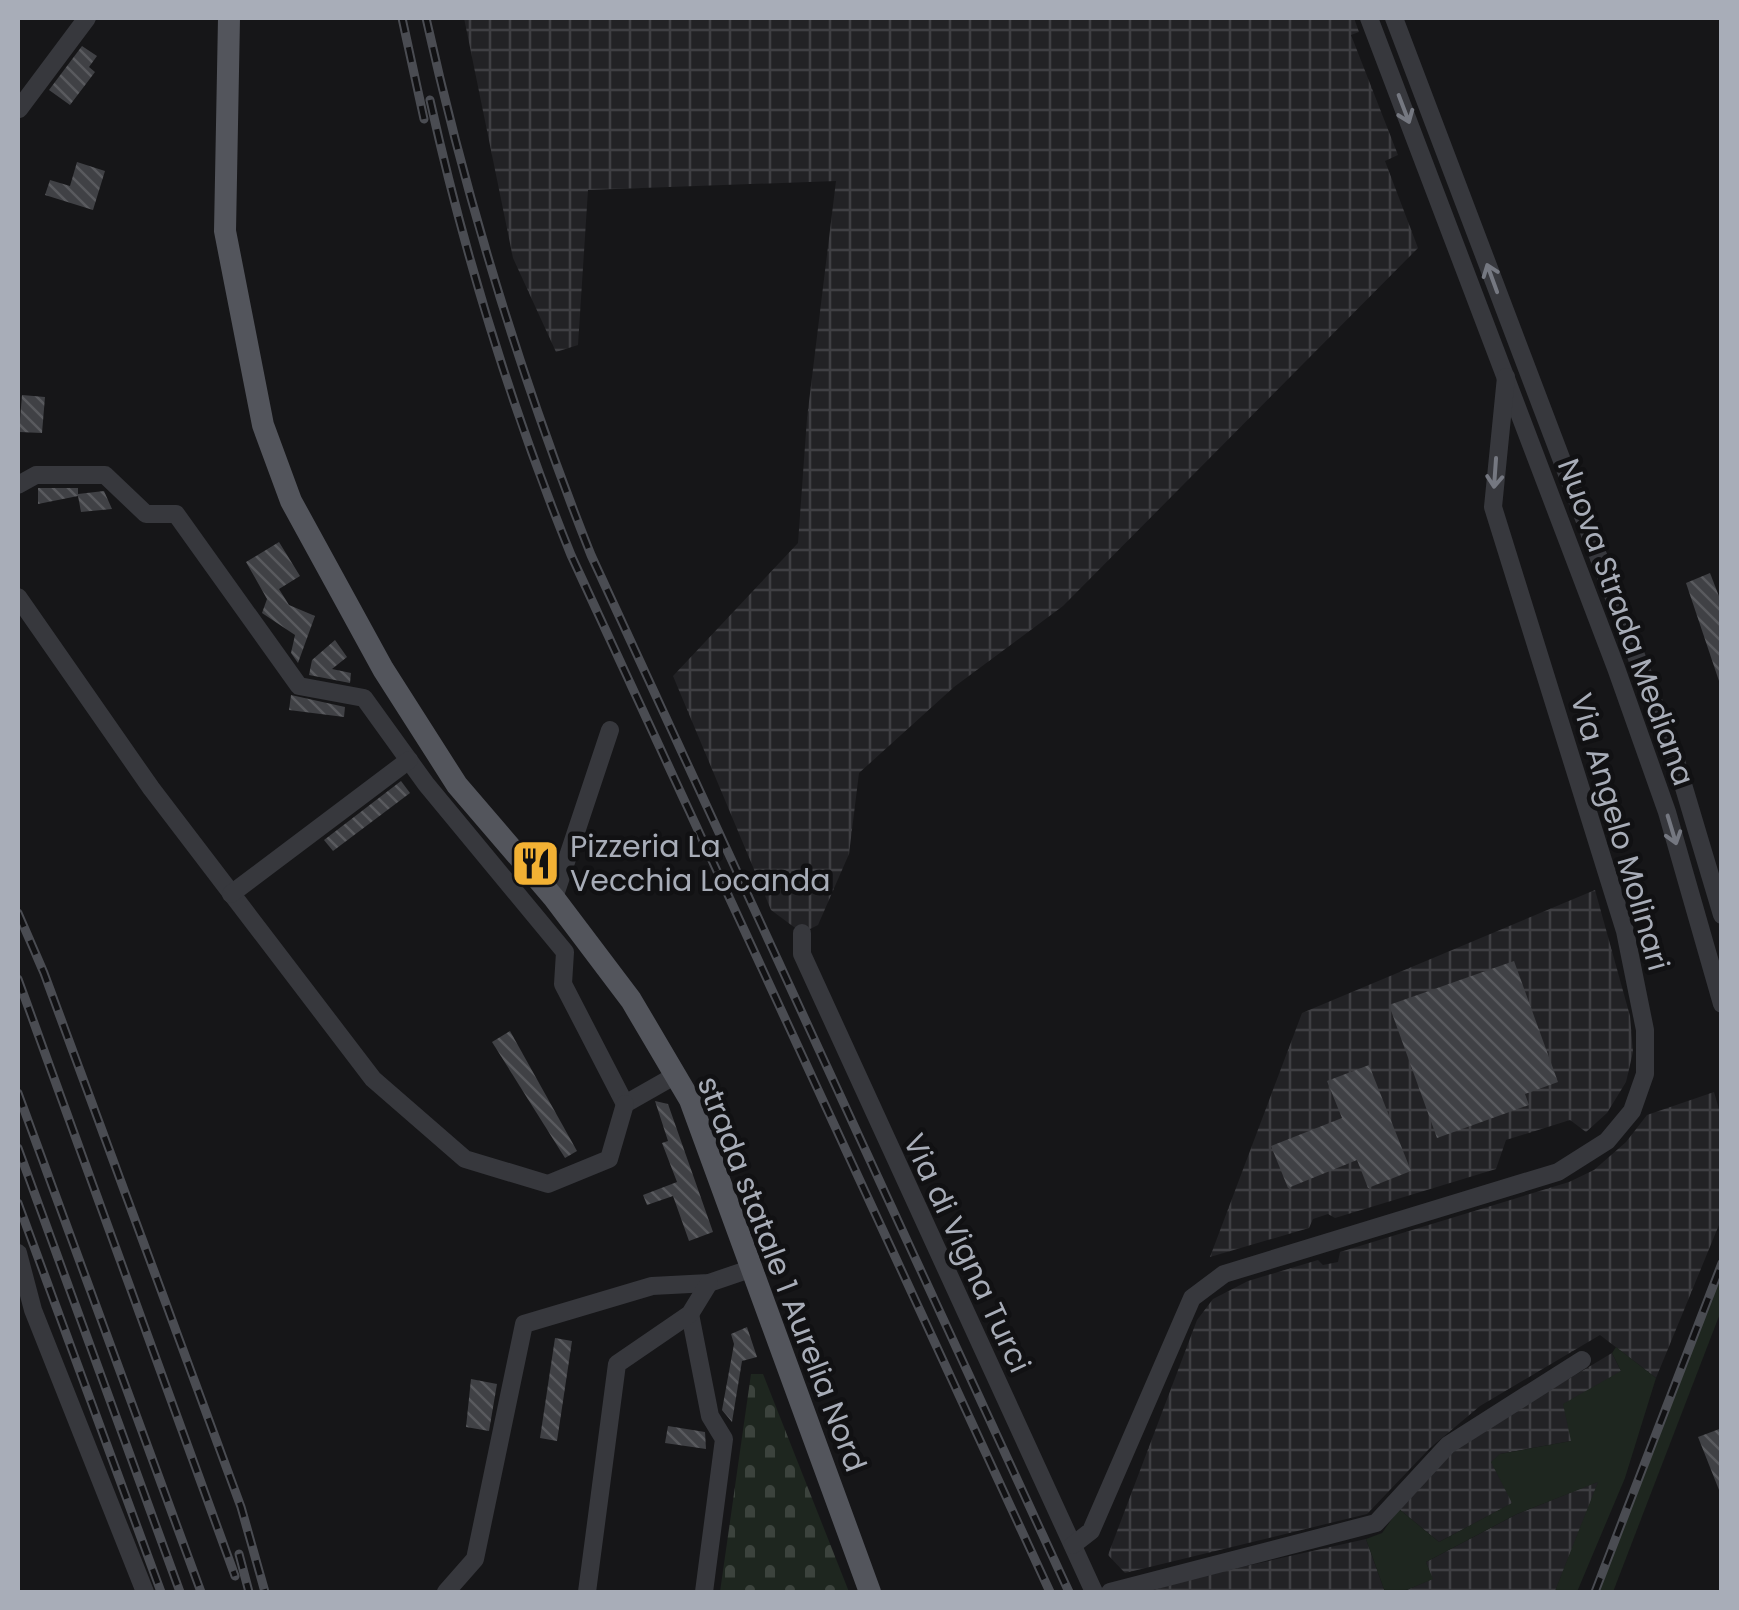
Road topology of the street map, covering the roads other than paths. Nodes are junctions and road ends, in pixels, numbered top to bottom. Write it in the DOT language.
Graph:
graph roads {
  1 [pos="87,18"];
  2 [pos="229,18"];
  3 [pos="1369,18"];
  4 [pos="1394,18"];
  5 [pos="18,109"];
  6 [pos="1506,377"];
  7 [pos="18,485"];
  8 [pos="18,597"];
  9 [pos="610,730"];
  10 [pos="409,760"];
  11 [pos="231,894"];
  12 [pos="554,898"];
  13 [pos="1722,915"];
  14 [pos="802,933"];
  15 [pos="1721,1003"];
  16 [pos="676,1076"];
  17 [pos="625,1104"];
  18 [pos="18,1253"];
  19 [pos="753,1268"];
  20 [pos="709,1283"];
  21 [pos="18,1290"];
  22 [pos="33,1310"];
  23 [pos="690,1314"];
  24 [pos="1582,1360"];
  25 [pos="1073,1545"];
  26 [pos="145,1592"];
  27 [pos="446,1592"];
  28 [pos="587,1592"];
  29 [pos="704,1592"];
  30 [pos="870,1592"];
  31 [pos="1094,1592"];
  32 [pos="1110,1592"];
  1 -- 5 [label="street"];
  2 -- 12 [label="main road, strada statale 1 Aurelia Nord"];
  3 -- 6 [label="street, Via Angelo Molinari, one-way"];
  13 -- 4 [label="street, Nuova Strada Mediana, one-way"];
  6 -- 15 [label="street, Nuova Strada Mediana, one-way"];
  6 -- 25 [label="street, Via Angelo Molinari, one-way"];
  7 -- 10 [label="street"];
  8 -- 11 [label="street"];
  9 -- 12 [label="street"];
  10 -- 11 [label="street"];
  10 -- 17 [label="street"];
  11 -- 17 [label="street"];
  12 -- 16 [label="main road, strada statale 1 Aurelia Nord"];
  14 -- 25 [label="street, Via di Vigna Turci"];
  16 -- 17 [label="street"];
  16 -- 19 [label="main road, strada statale 1 Aurelia Nord"];
  18 -- 22 [label="street"];
  19 -- 20 [label="street"];
  19 -- 30 [label="main road, strada statale 1 Aurelia Nord"];
  20 -- 23 [label="street"];
  20 -- 27 [label="street"];
  21 -- 22 [label="street"];
  22 -- 26 [label="street"];
  23 -- 28 [label="street"];
  23 -- 29 [label="street"];
  24 -- 32 [label="street"];
  25 -- 31 [label="street, Via di Vigna Turci"];
}
